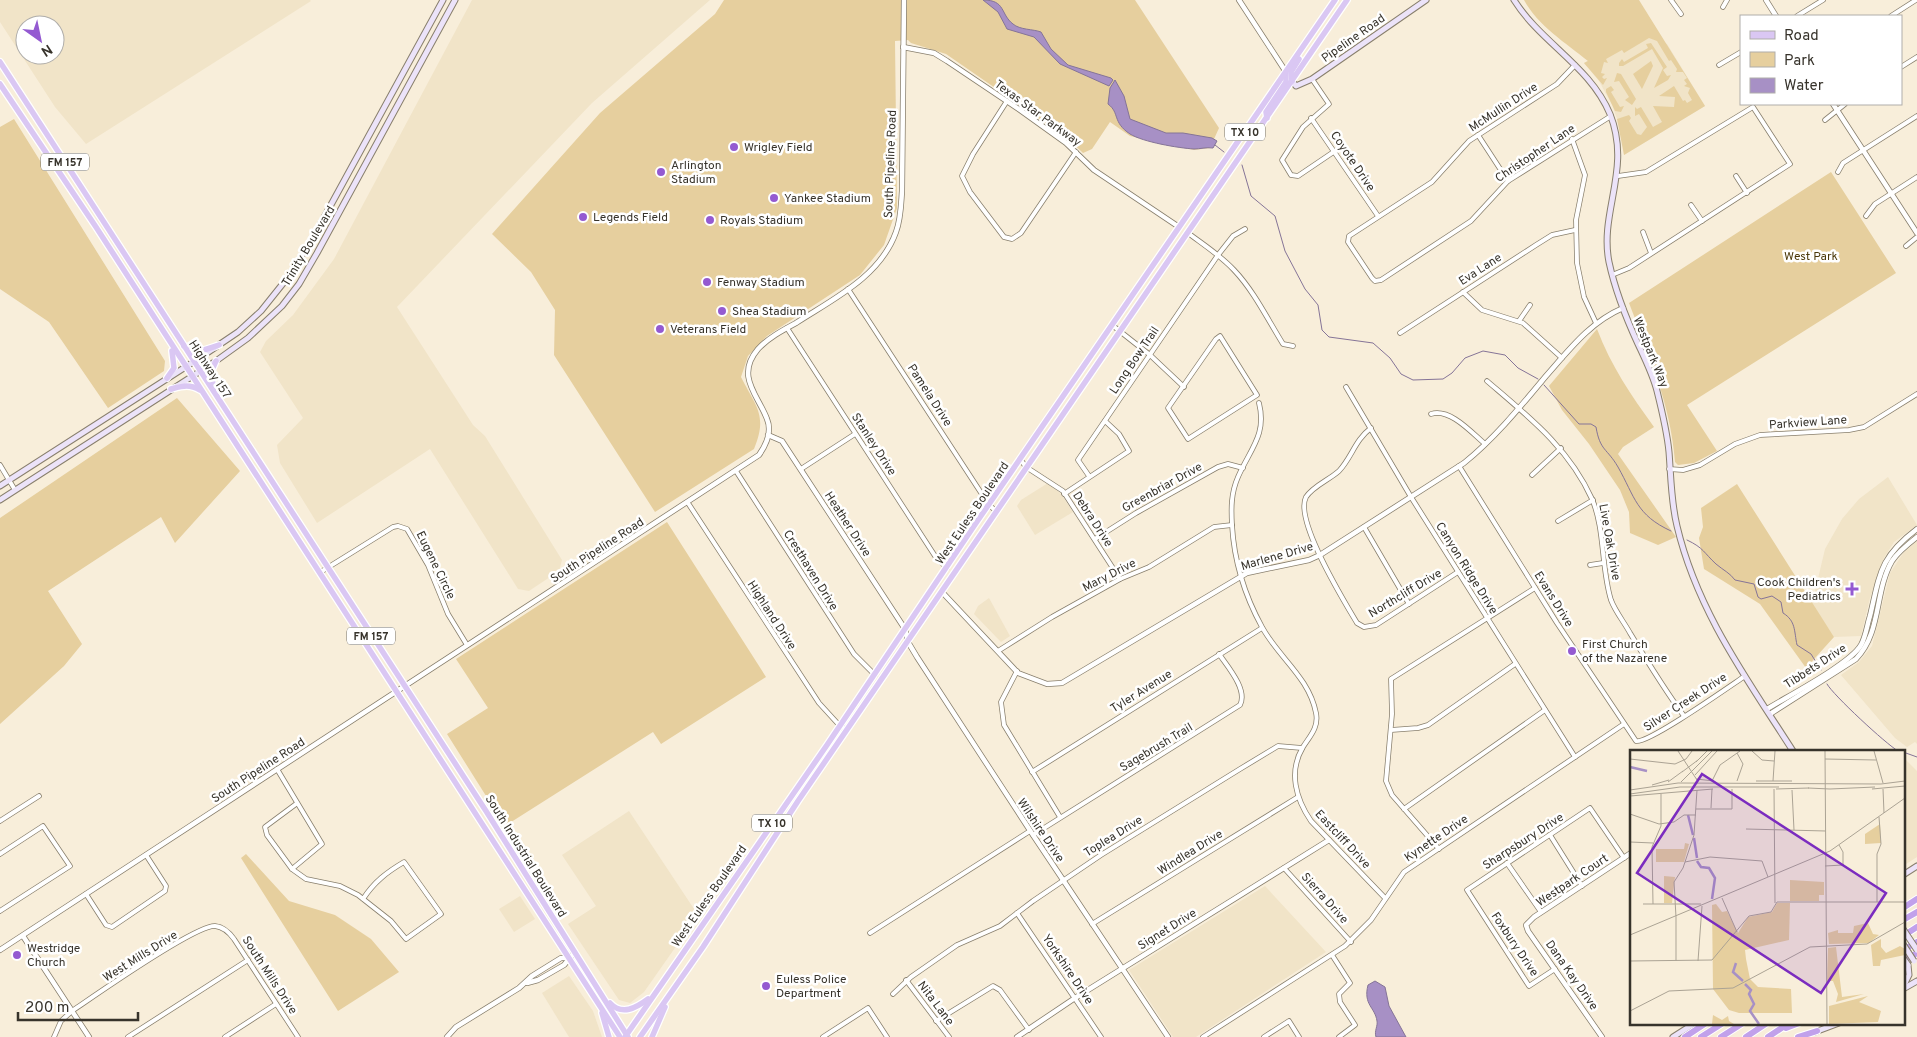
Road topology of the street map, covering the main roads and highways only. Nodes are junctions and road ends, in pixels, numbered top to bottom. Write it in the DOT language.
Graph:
graph roads {
  1 [pos="443,0"];
  2 [pos="455,0"];
  3 [pos="1335,0"];
  4 [pos="1347,0"];
  5 [pos="1426,0"];
  6 [pos="1514,0"];
  7 [pos="1318,24"];
  8 [pos="0,62"];
  9 [pos="1286,72"];
  10 [pos="1292,81"];
  11 [pos="0,84"];
  12 [pos="394,90"];
  13 [pos="404,95"];
  14 [pos="1267,118"];
  15 [pos="326,214"];
  16 [pos="336,220"];
  17 [pos="1179,227"];
  18 [pos="108,228"];
  19 [pos="99,233"];
  20 [pos="1188,233"];
  21 [pos="219,345"];
  22 [pos="171,346"];
  23 [pos="183,346"];
  24 [pos="216,361"];
  25 [pos="194,362"];
  26 [pos="185,367"];
  27 [pos="200,371"];
  28 [pos="191,376"];
  29 [pos="167,378"];
  30 [pos="171,389"];
  31 [pos="201,390"];
  32 [pos="213,391"];
  33 [pos="106,419"];
  34 [pos="112,428"];
  35 [pos="0,486"];
  36 [pos="0,500"];
  37 [pos="404,687"];
  38 [pos="396,692"];
  39 [pos="1792,750"];
  40 [pos="1917,866"];
  41 [pos="1904,874"];
  42 [pos="527,877"];
  43 [pos="519,882"];
  44 [pos="722,897"];
  45 [pos="1917,899"];
  46 [pos="1904,907"];
  47 [pos="725,911"];
  48 [pos="1917,912"];
  49 [pos="1904,919"];
  50 [pos="1917,927"];
  51 [pos="1904,931"];
  52 [pos="1904,935"];
  53 [pos="1917,942"];
  54 [pos="1904,946"];
  55 [pos="1904,949"];
  56 [pos="1917,951"];
  57 [pos="683,952"];
  58 [pos="694,959"];
  59 [pos="1905,961"];
  60 [pos="1915,963"];
  61 [pos="1917,981"];
  62 [pos="1910,985"];
  63 [pos="1904,986"];
  64 [pos="1917,986"];
  65 [pos="1904,988"];
  66 [pos="601,994"];
  67 [pos="670,995"];
  68 [pos="652,997"];
  69 [pos="598,1001"];
  70 [pos="1693,1024"];
  71 [pos="1704,1024"];
  72 [pos="1722,1024"];
  73 [pos="1741,1024"];
  74 [pos="1766,1024"];
  75 [pos="1787,1024"];
  76 [pos="1796,1024"];
  77 [pos="1835,1024"];
  78 [pos="1778,1030"];
  79 [pos="1817,1031"];
  80 [pos="627,1036"];
  81 [pos="609,1037"];
  82 [pos="620,1037"];
  83 [pos="640,1037"];
  84 [pos="652,1037"];
  85 [pos="1673,1037"];
  86 [pos="1685,1037"];
  87 [pos="1702,1037"];
  88 [pos="1721,1037"];
  89 [pos="1746,1037"];
  90 [pos="1768,1037"];
  91 [pos="1798,1037"];
  92 [pos="1808,1037"];
  1 -- 12 [label="main road, Trinity Boulevard"];
  2 -- 13 [label="main road, Trinity Boulevard"];
  3 -- 7 [label="main road, West Euless Boulevard / TX 10"];
  4 -- 10 [label="main road, West Euless Boulevard / TX 10"];
  5 -- 10 [label="main road, Pipeline Road"];
  6 -- 39 [label="main road, Westpark Way"];
  7 -- 9 [label="main road, West Euless Boulevard / TX 10"];
  7 -- 10 [label="main road"];
  8 -- 18 [label="main road, Highway 157 / FM 157"];
  9 -- 14 [label="main road"];
  9 -- 17 [label="main road, West Euless Boulevard / TX 10"];
  10 -- 14 [label="main road, West Euless Boulevard / TX 10"];
  11 -- 19 [label="main road, Highway 157 / FM 157"];
  12 -- 13 [label="main road"];
  12 -- 15 [label="main road, Trinity Boulevard"];
  13 -- 16 [label="main road, Trinity Boulevard"];
  14 -- 20 [label="main road, West Euless Boulevard / TX 10"];
  15 -- 16 [label="main road"];
  15 -- 21 [label="main road, Trinity Boulevard"];
  16 -- 24 [label="main road, Trinity Boulevard"];
  17 -- 20 [label="main road"];
  17 -- 44 [label="main road, West Euless Boulevard / TX 10"];
  18 -- 19 [label="main road"];
  18 -- 23 [label="main road, Highway 157 / FM 157"];
  19 -- 22 [label="main road, Highway 157 / FM 157"];
  20 -- 47 [label="main road, West Euless Boulevard / TX 10"];
  21 -- 23 [label="main road"];
  21 -- 25 [label="main road, Trinity Boulevard"];
  22 -- 26 [label="main road, Highway 157 / FM 157"];
  22 -- 29 [label="main road"];
  23 -- 25 [label="main road, Highway 157 / FM 157"];
  24 -- 27 [label="main road, Trinity Boulevard"];
  24 -- 32 [label="main road"];
  25 -- 26 [label="main road, Trinity Boulevard"];
  25 -- 27 [label="main road, Highway 157 / FM 157"];
  26 -- 28 [label="main road, Highway 157 / FM 157"];
  26 -- 29 [label="main road, Trinity Boulevard"];
  27 -- 28 [label="main road, Trinity Boulevard"];
  27 -- 32 [label="main road, Highway 157 / FM 157"];
  28 -- 30 [label="main road, Trinity Boulevard"];
  28 -- 31 [label="main road, Highway 157 / FM 157"];
  29 -- 33 [label="main road, Trinity Boulevard"];
  30 -- 31 [label="main road"];
  30 -- 34 [label="main road, Trinity Boulevard"];
  31 -- 38 [label="main road, Highway 157 / FM 157"];
  32 -- 37 [label="main road, Highway 157 / FM 157"];
  33 -- 34 [label="main road"];
  33 -- 35 [label="main road, Trinity Boulevard"];
  34 -- 36 [label="main road, Trinity Boulevard"];
  37 -- 42 [label="main road, South Industrial Boulevard / FM 157"];
  38 -- 43 [label="main road, South Industrial Boulevard / FM 157"];
  40 -- 41 [label="main road"];
  42 -- 43 [label="main road"];
  42 -- 66 [label="main road, South Industrial Boulevard / FM 157"];
  43 -- 69 [label="main road, South Industrial Boulevard / FM 157"];
  44 -- 47 [label="main road"];
  44 -- 57 [label="main road, West Euless Boulevard / TX 10"];
  45 -- 46 [label="highway"];
  47 -- 58 [label="main road, West Euless Boulevard / TX 10"];
  48 -- 49 [label="highway"];
  50 -- 52 [label="highway"];
  51 -- 56 [label="main road, bridge"];
  53 -- 55 [label="highway"];
  54 -- 60 [label="main road, bridge"];
  56 -- 59 [label="highway"];
  57 -- 58 [label="main road"];
  57 -- 68 [label="main road, West Euless Boulevard / TX 10"];
  58 -- 67 [label="main road, West Euless Boulevard / TX 10"];
  59 -- 63 [label="main road"];
  61 -- 62 [label="main road"];
  62 -- 64 [label="main road"];
  62 -- 65 [label="main road"];
  66 -- 68 [label="main road"];
  66 -- 80 [label="main road, South Industrial Boulevard / FM 157"];
  67 -- 83 [label="main road, West Euless Boulevard / TX 10"];
  67 -- 84 [label="main road"];
  68 -- 80 [label="main road, West Euless Boulevard / TX 10"];
  69 -- 81 [label="main road"];
  69 -- 82 [label="main road, South Industrial Boulevard / FM 157"];
  70 -- 85 [label="main road"];
  71 -- 86 [label="highway"];
  72 -- 87 [label="highway"];
  73 -- 88 [label="highway"];
  74 -- 89 [label="highway"];
  75 -- 78 [label="highway"];
  76 -- 78 [label="highway"];
  77 -- 79 [label="main road"];
  78 -- 90 [label="highway"];
  79 -- 91 [label="highway"];
  79 -- 92 [label="main road"];
}
